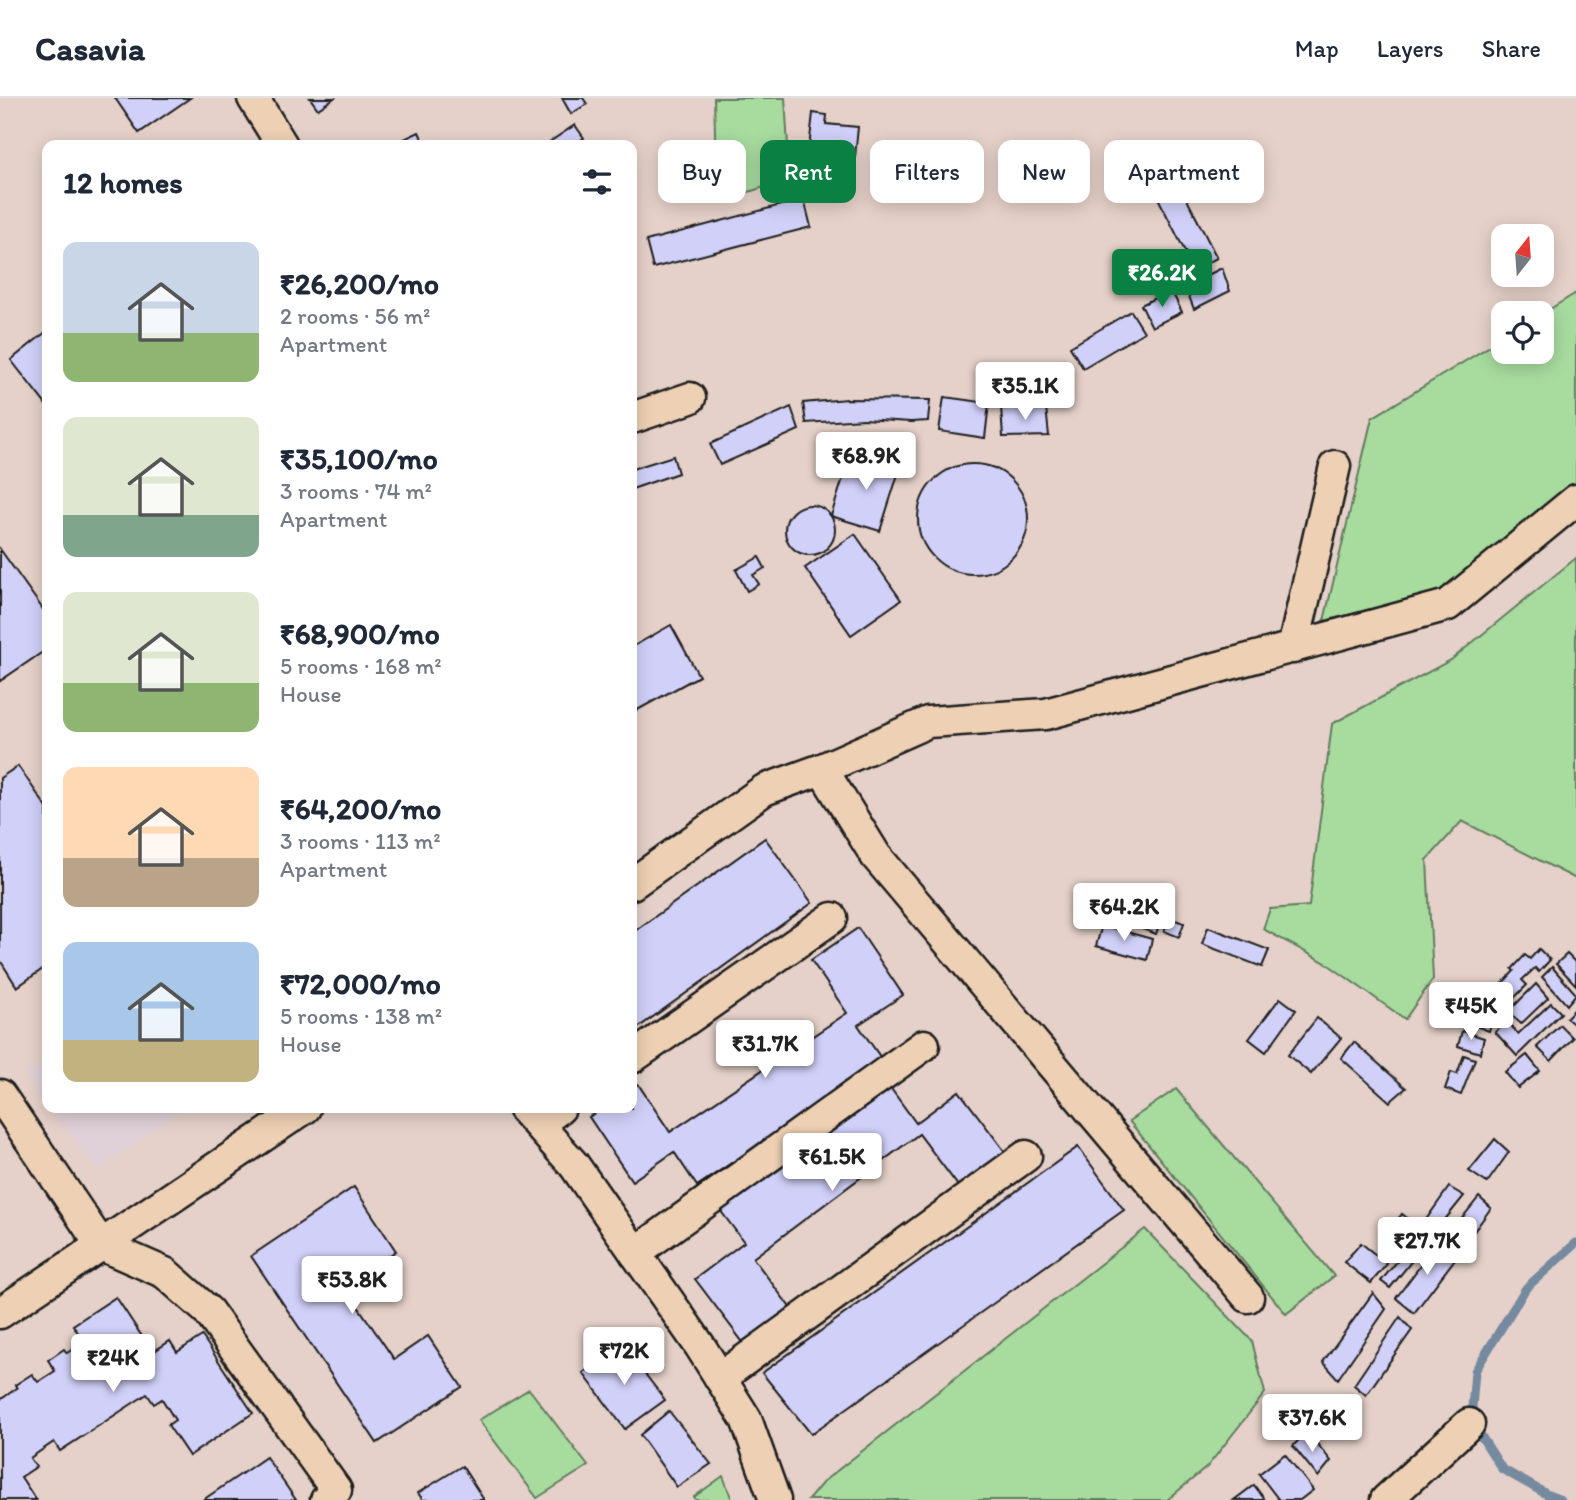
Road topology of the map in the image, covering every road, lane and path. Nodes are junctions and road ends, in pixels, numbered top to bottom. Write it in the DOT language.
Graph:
graph roads {
  1 [pos="253,98"];
  2 [pos="279,140"];
  3 [pos="690,398"];
  4 [pos="637,416"];
  5 [pos="1335,466"];
  6 [pos="1576,500"];
  7 [pos="1293,648"];
  8 [pos="822,769"];
  9 [pos="637,880"];
  10 [pos="832,918"];
  11 [pos="924,1045"];
  12 [pos="637,1054"];
  13 [pos="0,1095"];
  14 [pos="298,1113"];
  15 [pos="541,1113"];
  16 [pos="1026,1156"];
  17 [pos="101,1245"];
  18 [pos="635,1253"];
  19 [pos="1248,1297"];
  20 [pos="0,1313"];
  21 [pos="720,1378"];
  22 [pos="1469,1424"];
  23 [pos="331,1495"];
  24 [pos="775,1500"];
  25 [pos="1386,1500"];
  1 -- 2 [label="street"];
  3 -- 4 [label="street"];
  5 -- 7 [label="street"];
  6 -- 7 [label="street"];
  7 -- 8 [label="street"];
  8 -- 9 [label="street"];
  8 -- 19 [label="street"];
  10 -- 12 [label="street"];
  11 -- 18 [label="street"];
  13 -- 17 [label="street"];
  14 -- 17 [label="street"];
  15 -- 18 [label="street"];
  16 -- 21 [label="street"];
  17 -- 20 [label="street"];
  17 -- 23 [label="street"];
  18 -- 21 [label="street"];
  21 -- 24 [label="street"];
  22 -- 25 [label="street"];
}
